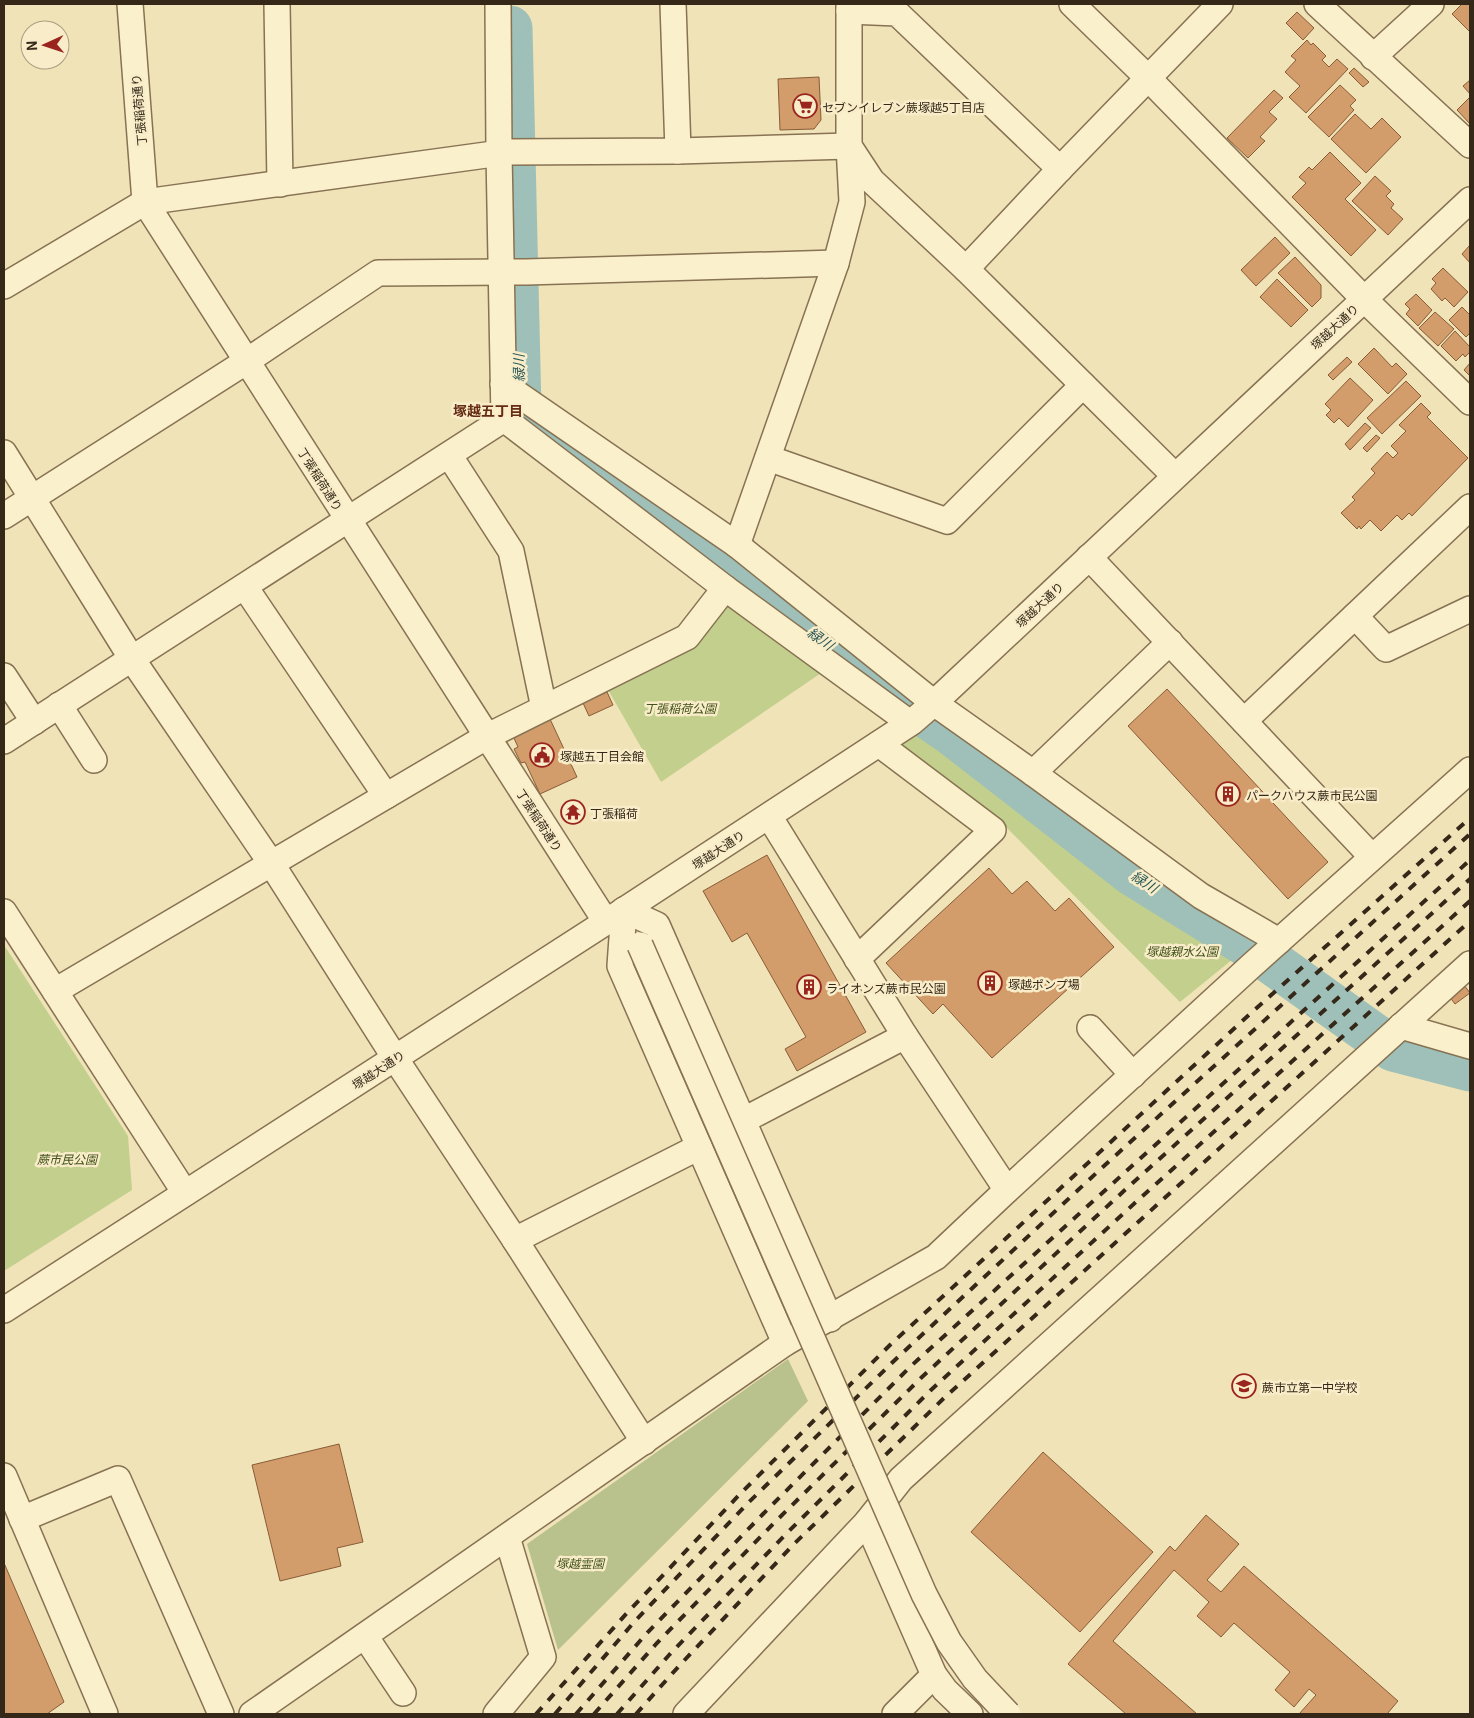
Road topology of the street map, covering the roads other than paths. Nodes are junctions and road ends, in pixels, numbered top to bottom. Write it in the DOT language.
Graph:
graph roads {
  1 [pos="130,4"];
  2 [pos="277,4"];
  3 [pos="498,4"];
  4 [pos="673,4"];
  5 [pos="1072,4"];
  6 [pos="1220,4"];
  7 [pos="1317,4"];
  8 [pos="1431,4"];
  9 [pos="849,7"];
  10 [pos="1373,57"];
  11 [pos="1148,78"];
  12 [pos="849,146"];
  13 [pos="1470,146"];
  14 [pos="678,151"];
  15 [pos="512,152"];
  16 [pos="1060,169"];
  17 [pos="280,184"];
  18 [pos="1470,200"];
  19 [pos="145,202"];
  20 [pos="836,263"];
  21 [pos="966,270"];
  22 [pos="510,272"];
  23 [pos="4,286"];
  24 [pos="1364,299"];
  25 [pos="247,361"];
  26 [pos="504,384"];
  27 [pos="1083,385"];
  28 [pos="1470,402"];
  29 [pos="504,420"];
  30 [pos="4,454"];
  31 [pos="449,455"];
  32 [pos="768,458"];
  33 [pos="1175,476"];
  34 [pos="32,498"];
  35 [pos="1470,507"];
  36 [pos="4,516"];
  37 [pos="347,520"];
  38 [pos="737,546"];
  39 [pos="1089,557"];
  40 [pos="245,587"];
  41 [pos="725,588"];
  42 [pos="1470,610"];
  43 [pos="1355,616"];
  44 [pos="1170,642"];
  45 [pos="132,659"];
  46 [pos="4,676"];
  47 [pos="933,704"];
  48 [pos="59,706"];
  49 [pos="544,708"];
  50 [pos="1244,720"];
  51 [pos="34,722"];
  52 [pos="911,723"];
  53 [pos="486,737"];
  54 [pos="4,741"];
  55 [pos="879,744"];
  56 [pos="94,760"];
  57 [pos="1470,770"];
  58 [pos="1033,773"];
  59 [pos="386,796"];
  60 [pos="769,816"];
  61 [pos="1372,857"];
  62 [pos="271,863"];
  63 [pos="4,912"];
  64 [pos="615,916"];
  65 [pos="1279,942"];
  66 [pos="857,958"];
  67 [pos="1470,964"];
  68 [pos="55,991"];
  69 [pos="1400,1027"];
  70 [pos="1090,1028"];
  71 [pos="905,1036"];
  72 [pos="1470,1046"];
  73 [pos="395,1058"];
  74 [pos="1133,1075"];
  75 [pos="744,1120"];
  76 [pos="699,1147"];
  77 [pos="1007,1190"];
  78 [pos="184,1193"];
  79 [pos="515,1240"];
  80 [pos="4,1310"];
  81 [pos="830,1319"];
  82 [pos="785,1344"];
  83 [pos="644,1442"];
  84 [pos="4,1476"];
  85 [pos="22,1519"];
  86 [pos="867,1522"];
  87 [pos="507,1538"];
  88 [pos="365,1636"];
  89 [pos="934,1676"];
  90 [pos="403,1693"];
  91 [pos="105,1714"];
  92 [pos="221,1714"];
  93 [pos="252,1714"];
  94 [pos="496,1714"];
  95 [pos="686,1714"];
  96 [pos="894,1714"];
  97 [pos="970,1714"];
  98 [pos="1008,1714"];
  1 -- 19 [label="street, 丁張稲荷通り"];
  2 -- 17 [label="street"];
  3 -- 15 [label="street"];
  4 -- 14 [label="street"];
  5 -- 11 [label="street"];
  6 -- 11 [label="street"];
  7 -- 10 [label="street"];
  8 -- 10 [label="street"];
  9 -- 12 [label="street"];
  9 -- 16 [label="street"];
  10 -- 13 [label="street"];
  11 -- 16 [label="street"];
  11 -- 24 [label="street"];
  12 -- 14 [label="street"];
  12 -- 20 [label="street"];
  12 -- 21 [label="street"];
  14 -- 15 [label="street"];
  15 -- 17 [label="street"];
  15 -- 22 [label="street"];
  16 -- 21 [label="street"];
  17 -- 19 [label="street"];
  18 -- 24 [label="street, 塚越大通り"];
  19 -- 23 [label="street"];
  19 -- 25 [label="street, 丁張稲荷通り"];
  20 -- 22 [label="street"];
  20 -- 32 [label="street"];
  21 -- 27 [label="street"];
  22 -- 25 [label="street"];
  22 -- 26 [label="street"];
  24 -- 28 [label="street"];
  24 -- 33 [label="street, 塚越大通り"];
  25 -- 34 [label="street"];
  25 -- 37 [label="street, 丁張稲荷通り"];
  26 -- 29 [label="street"];
  26 -- 38 [label="street"];
  27 -- 32 [label="street"];
  27 -- 33 [label="street"];
  29 -- 31 [label="street"];
  29 -- 41 [label="street"];
  30 -- 34 [label="street"];
  31 -- 37 [label="street"];
  31 -- 49 [label="street"];
  32 -- 38 [label="street"];
  33 -- 39 [label="street, 塚越大通り"];
  34 -- 36 [label="street"];
  34 -- 45 [label="street"];
  35 -- 43 [label="street"];
  37 -- 40 [label="street"];
  37 -- 53 [label="street, 丁張稲荷通り"];
  38 -- 47 [label="street"];
  39 -- 44 [label="street"];
  39 -- 47 [label="street, 塚越大通り"];
  40 -- 45 [label="street"];
  40 -- 59 [label="street"];
  41 -- 49 [label="street"];
  41 -- 52 [label="street"];
  42 -- 43 [label="street"];
  43 -- 50 [label="street"];
  44 -- 50 [label="street"];
  44 -- 58 [label="street"];
  45 -- 48 [label="street"];
  45 -- 62 [label="street"];
  46 -- 51 [label="street"];
  47 -- 52 [label="street, 塚越大通り"];
  47 -- 58 [label="street"];
  48 -- 51 [label="street"];
  48 -- 56 [label="street"];
  49 -- 53 [label="street"];
  50 -- 61 [label="street"];
  51 -- 54 [label="street"];
  52 -- 55 [label="street, 塚越大通り"];
  53 -- 59 [label="street"];
  53 -- 64 [label="street, 丁張稲荷通り"];
  55 -- 60 [label="street, 塚越大通り"];
  55 -- 66 [label="street"];
  57 -- 61 [label="street"];
  58 -- 65 [label="street"];
  59 -- 62 [label="street"];
  60 -- 64 [label="street, 塚越大通り"];
  60 -- 66 [label="street"];
  61 -- 65 [label="street"];
  62 -- 68 [label="street"];
  62 -- 73 [label="street"];
  63 -- 68 [label="street"];
  64 -- 73 [label="street, 塚越大通り"];
  64 -- 75 [label="street"];
  64 -- 76 [label="street"];
  64 -- 98 [label="street, 丁張稲荷通り, bridge"];
  65 -- 74 [label="street"];
  66 -- 71 [label="street"];
  67 -- 69 [label="street"];
  68 -- 78 [label="street"];
  69 -- 72 [label="street"];
  69 -- 86 [label="street"];
  70 -- 74 [label="street"];
  71 -- 75 [label="street"];
  71 -- 77 [label="street"];
  73 -- 78 [label="street, 塚越大通り"];
  73 -- 79 [label="street"];
  74 -- 77 [label="street"];
  75 -- 81 [label="street"];
  76 -- 79 [label="street"];
  76 -- 82 [label="street"];
  77 -- 81 [label="street"];
  78 -- 80 [label="street, 塚越大通り"];
  79 -- 83 [label="street"];
  81 -- 82 [label="street"];
  82 -- 83 [label="street"];
  83 -- 87 [label="street"];
  84 -- 85 [label="street"];
  85 -- 91 [label="street"];
  85 -- 92 [label="street"];
  86 -- 89 [label="street"];
  86 -- 95 [label="street"];
  87 -- 88 [label="street"];
  87 -- 94 [label="street"];
  88 -- 90 [label="street"];
  88 -- 93 [label="street"];
  89 -- 96 [label="street"];
  89 -- 97 [label="street"];
}
